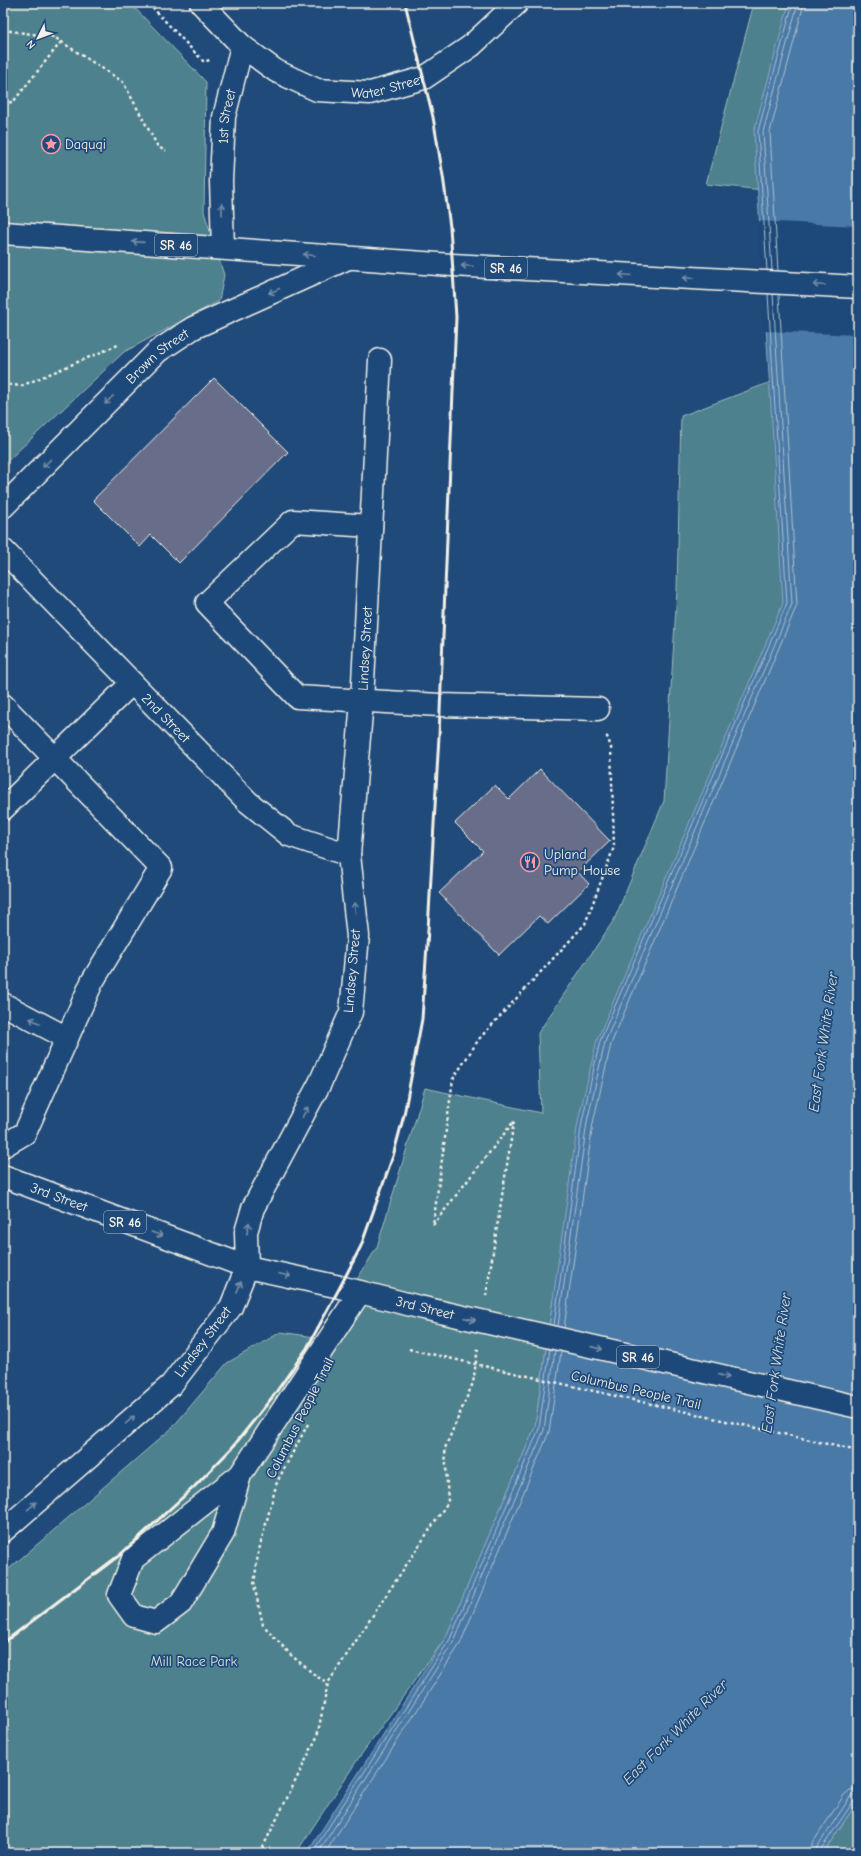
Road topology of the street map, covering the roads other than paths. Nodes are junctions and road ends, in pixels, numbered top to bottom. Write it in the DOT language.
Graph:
graph roads {
  1 [pos="200,3"];
  2 [pos="517,3"];
  3 [pos="242,46"];
  4 [pos="3,234"];
  5 [pos="222,248"];
  6 [pos="348,258"];
  7 [pos="858,286"];
  8 [pos="380,360"];
  9 [pos="3,507"];
  10 [pos="371,526"];
  11 [pos="3,550"];
  12 [pos="132,683"];
  13 [pos="362,701"];
  14 [pos="3,705"];
  15 [pos="598,709"];
  16 [pos="54,758"];
  17 [pos="3,809"];
  18 [pos="349,855"];
  19 [pos="3,1004"];
  20 [pos="67,1038"];
  21 [pos="3,1146"];
  22 [pos="3,1176"];
  23 [pos="247,1267"];
  24 [pos="360,1292"];
  25 [pos="858,1407"];
  26 [pos="240,1475"];
  27 [pos="3,1531"];
  1 -- 3 [label="main road"];
  2 -- 3 [label="main road, Water Street"];
  5 -- 3 [label="main road, 1st Street, one-way"];
  5 -- 4 [label="main road, SR 46, one-way"];
  6 -- 5 [label="main road, SR 46, one-way"];
  7 -- 6 [label="main road, SR 46, one-way"];
  6 -- 9 [label="main road, Brown Street, one-way"];
  8 -- 10 [label="main road, Lindsey Street"];
  10 -- 13 [label="main road, Lindsey Street"];
  10 -- 13 [label="main road"];
  11 -- 12 [label="main road, 2nd Street"];
  12 -- 16 [label="main road"];
  12 -- 18 [label="main road, 2nd Street"];
  13 -- 15 [label="main road"];
  13 -- 18 [label="main road, Lindsey Street"];
  14 -- 16 [label="main road"];
  16 -- 17 [label="main road"];
  16 -- 20 [label="main road"];
  23 -- 18 [label="main road, Lindsey Street, one-way"];
  20 -- 19 [label="main road, one-way"];
  20 -- 21 [label="main road"];
  22 -- 23 [label="main road, 3rd Street / SR 46, one-way"];
  23 -- 24 [label="main road, 3rd Street / SR 46, one-way"];
  27 -- 23 [label="main road, Lindsey Street, one-way"];
  24 -- 25 [label="main road, 3rd Street / SR 46, one-way, bridge"];
  24 -- 26 [label="main road"];
  26 -- 26 [label="main road"];
}
